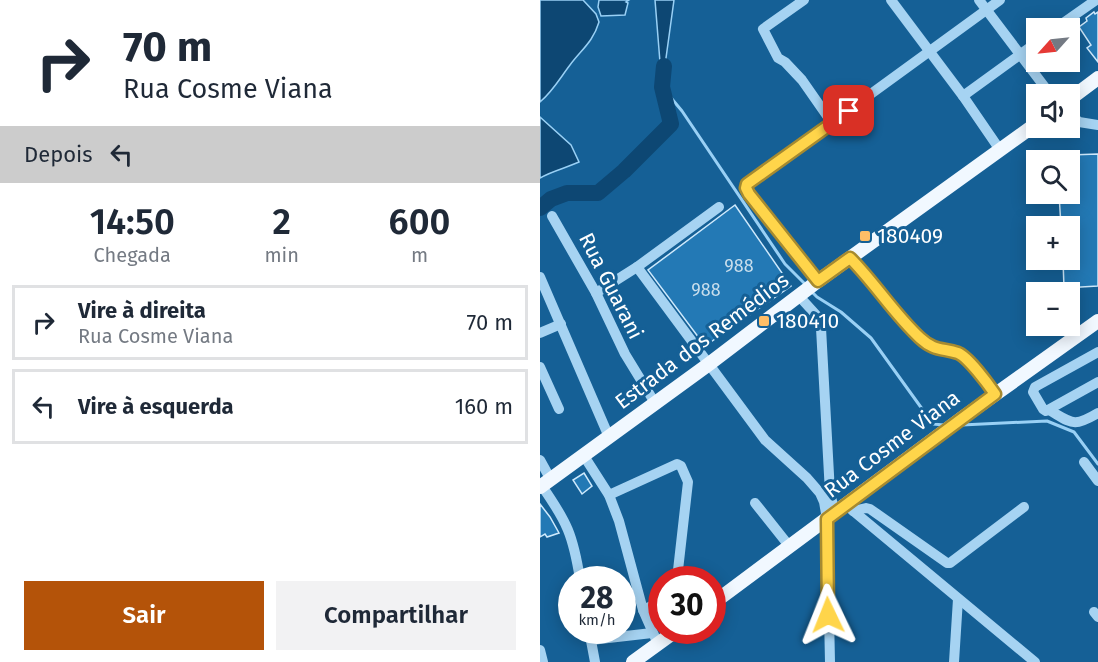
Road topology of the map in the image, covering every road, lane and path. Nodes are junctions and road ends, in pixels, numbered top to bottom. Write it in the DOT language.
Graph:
graph roads {
  1 [pos="804,0"];
  2 [pos="978,0"];
  3 [pos="1000,0"];
  4 [pos="1096,0"];
  5 [pos="895,2"];
  6 [pos="986,11"];
  7 [pos="1070,18"];
  8 [pos="1026,50"];
  9 [pos="929,52"];
  10 [pos="1020,55"];
  11 [pos="1098,78"];
  12 [pos="1042,84"];
  13 [pos="1080,92"];
  14 [pos="963,96"];
  15 [pos="1080,122"];
  16 [pos="832,123"];
  17 [pos="1098,125"];
  18 [pos="1026,131"];
  19 [pos="1000,150"];
  20 [pos="719,207"];
  21 [pos="552,216"];
  22 [pos="850,258"];
  23 [pos="637,267"];
  24 [pos="540,277"];
  25 [pos="817,281"];
  26 [pos="596,293"];
  27 [pos="801,294"];
  28 [pos="1098,321"];
  29 [pos="561,324"];
  30 [pos="540,333"];
  31 [pos="1098,352"];
  32 [pos="709,364"];
  33 [pos="540,367"];
  34 [pos="1098,382"];
  35 [pos="995,394"];
  36 [pos="655,403"];
  37 [pos="559,409"];
  38 [pos="1049,410"];
  39 [pos="1098,413"];
  40 [pos="609,437"];
  41 [pos="584,456"];
  42 [pos="540,460"];
  43 [pos="1084,462"];
  44 [pos="1098,482"];
  45 [pos="544,484"];
  46 [pos="825,493"];
  47 [pos="609,495"];
  48 [pos="755,503"];
  49 [pos="1024,507"];
  50 [pos="840,512"];
  51 [pos="790,547"];
  52 [pos="577,566"];
  53 [pos="678,566"];
  54 [pos="726,594"];
  55 [pos="957,599"];
  56 [pos="648,608"];
  57 [pos="643,610"];
  58 [pos="648,622"];
  59 [pos="592,644"];
  60 [pos="651,644"];
  61 [pos="540,650"];
  62 [pos="638,660"];
  63 [pos="543,662"];
  64 [pos="595,662"];
  65 [pos="830,662"];
  66 [pos="954,662"];
  67 [pos="1035,662"];
  1 -- 16 [label="street"];
  2 -- 6 [label="street"];
  3 -- 6 [label="street"];
  4 -- 7 [label="street"];
  5 -- 9 [label="street"];
  6 -- 9 [label="street"];
  6 -- 10 [label="street"];
  8 -- 10 [label="street"];
  9 -- 14 [label="street"];
  9 -- 16 [label="street"];
  10 -- 12 [label="street"];
  10 -- 14 [label="street"];
  11 -- 13 [label="main road"];
  14 -- 19 [label="street"];
  15 -- 17 [label="street"];
  16 -- 25 [label="street"];
  18 -- 19 [label="main road, Estrada dos Remédios"];
  19 -- 22 [label="main road, Estrada dos Remédios"];
  20 -- 23 [label="street"];
  21 -- 26 [label="street, Rua Guarani"];
  22 -- 25 [label="main road, Estrada dos Remédios"];
  22 -- 35 [label="street"];
  23 -- 26 [label="street"];
  23 -- 32 [label="street"];
  24 -- 29 [label="street"];
  25 -- 27 [label="main road, Estrada dos Remédios"];
  26 -- 36 [label="street, Rua Guarani"];
  27 -- 32 [label="main road, Estrada dos Remédios"];
  27 -- 46 [label="street"];
  28 -- 35 [label="main road, Rua Cosme Viana"];
  29 -- 30 [label="street"];
  29 -- 40 [label="street"];
  31 -- 38 [label="street"];
  32 -- 36 [label="main road, Estrada dos Remédios"];
  32 -- 46 [label="street"];
  33 -- 37 [label="street"];
  34 -- 38 [label="street"];
  35 -- 50 [label="main road, Rua Cosme Viana"];
  36 -- 40 [label="main road, Estrada dos Remédios"];
  38 -- 39 [label="street"];
  40 -- 41 [label="main road, Estrada dos Remédios"];
  41 -- 45 [label="main road, Estrada dos Remédios"];
  41 -- 47 [label="street"];
  42 -- 45 [label="street"];
  43 -- 44 [label="street"];
  45 -- 52 [label="street"];
  46 -- 50 [label="street"];
  47 -- 53 [label="street"];
  47 -- 57 [label="street"];
  48 -- 51 [label="street"];
  49 -- 50 [label="street"];
  50 -- 51 [label="main road, Rua Cosme Viana"];
  50 -- 55 [label="street"];
  50 -- 65 [label="street"];
  51 -- 54 [label="main road, Rua Cosme Viana"];
  55 -- 66 [label="street"];
  55 -- 67 [label="street"];
  56 -- 57 [label="street"];
  57 -- 58 [label="street"];
  59 -- 64 [label="street"];
  60 -- 62 [label="main road"];
  61 -- 63 [label="street"];
}
